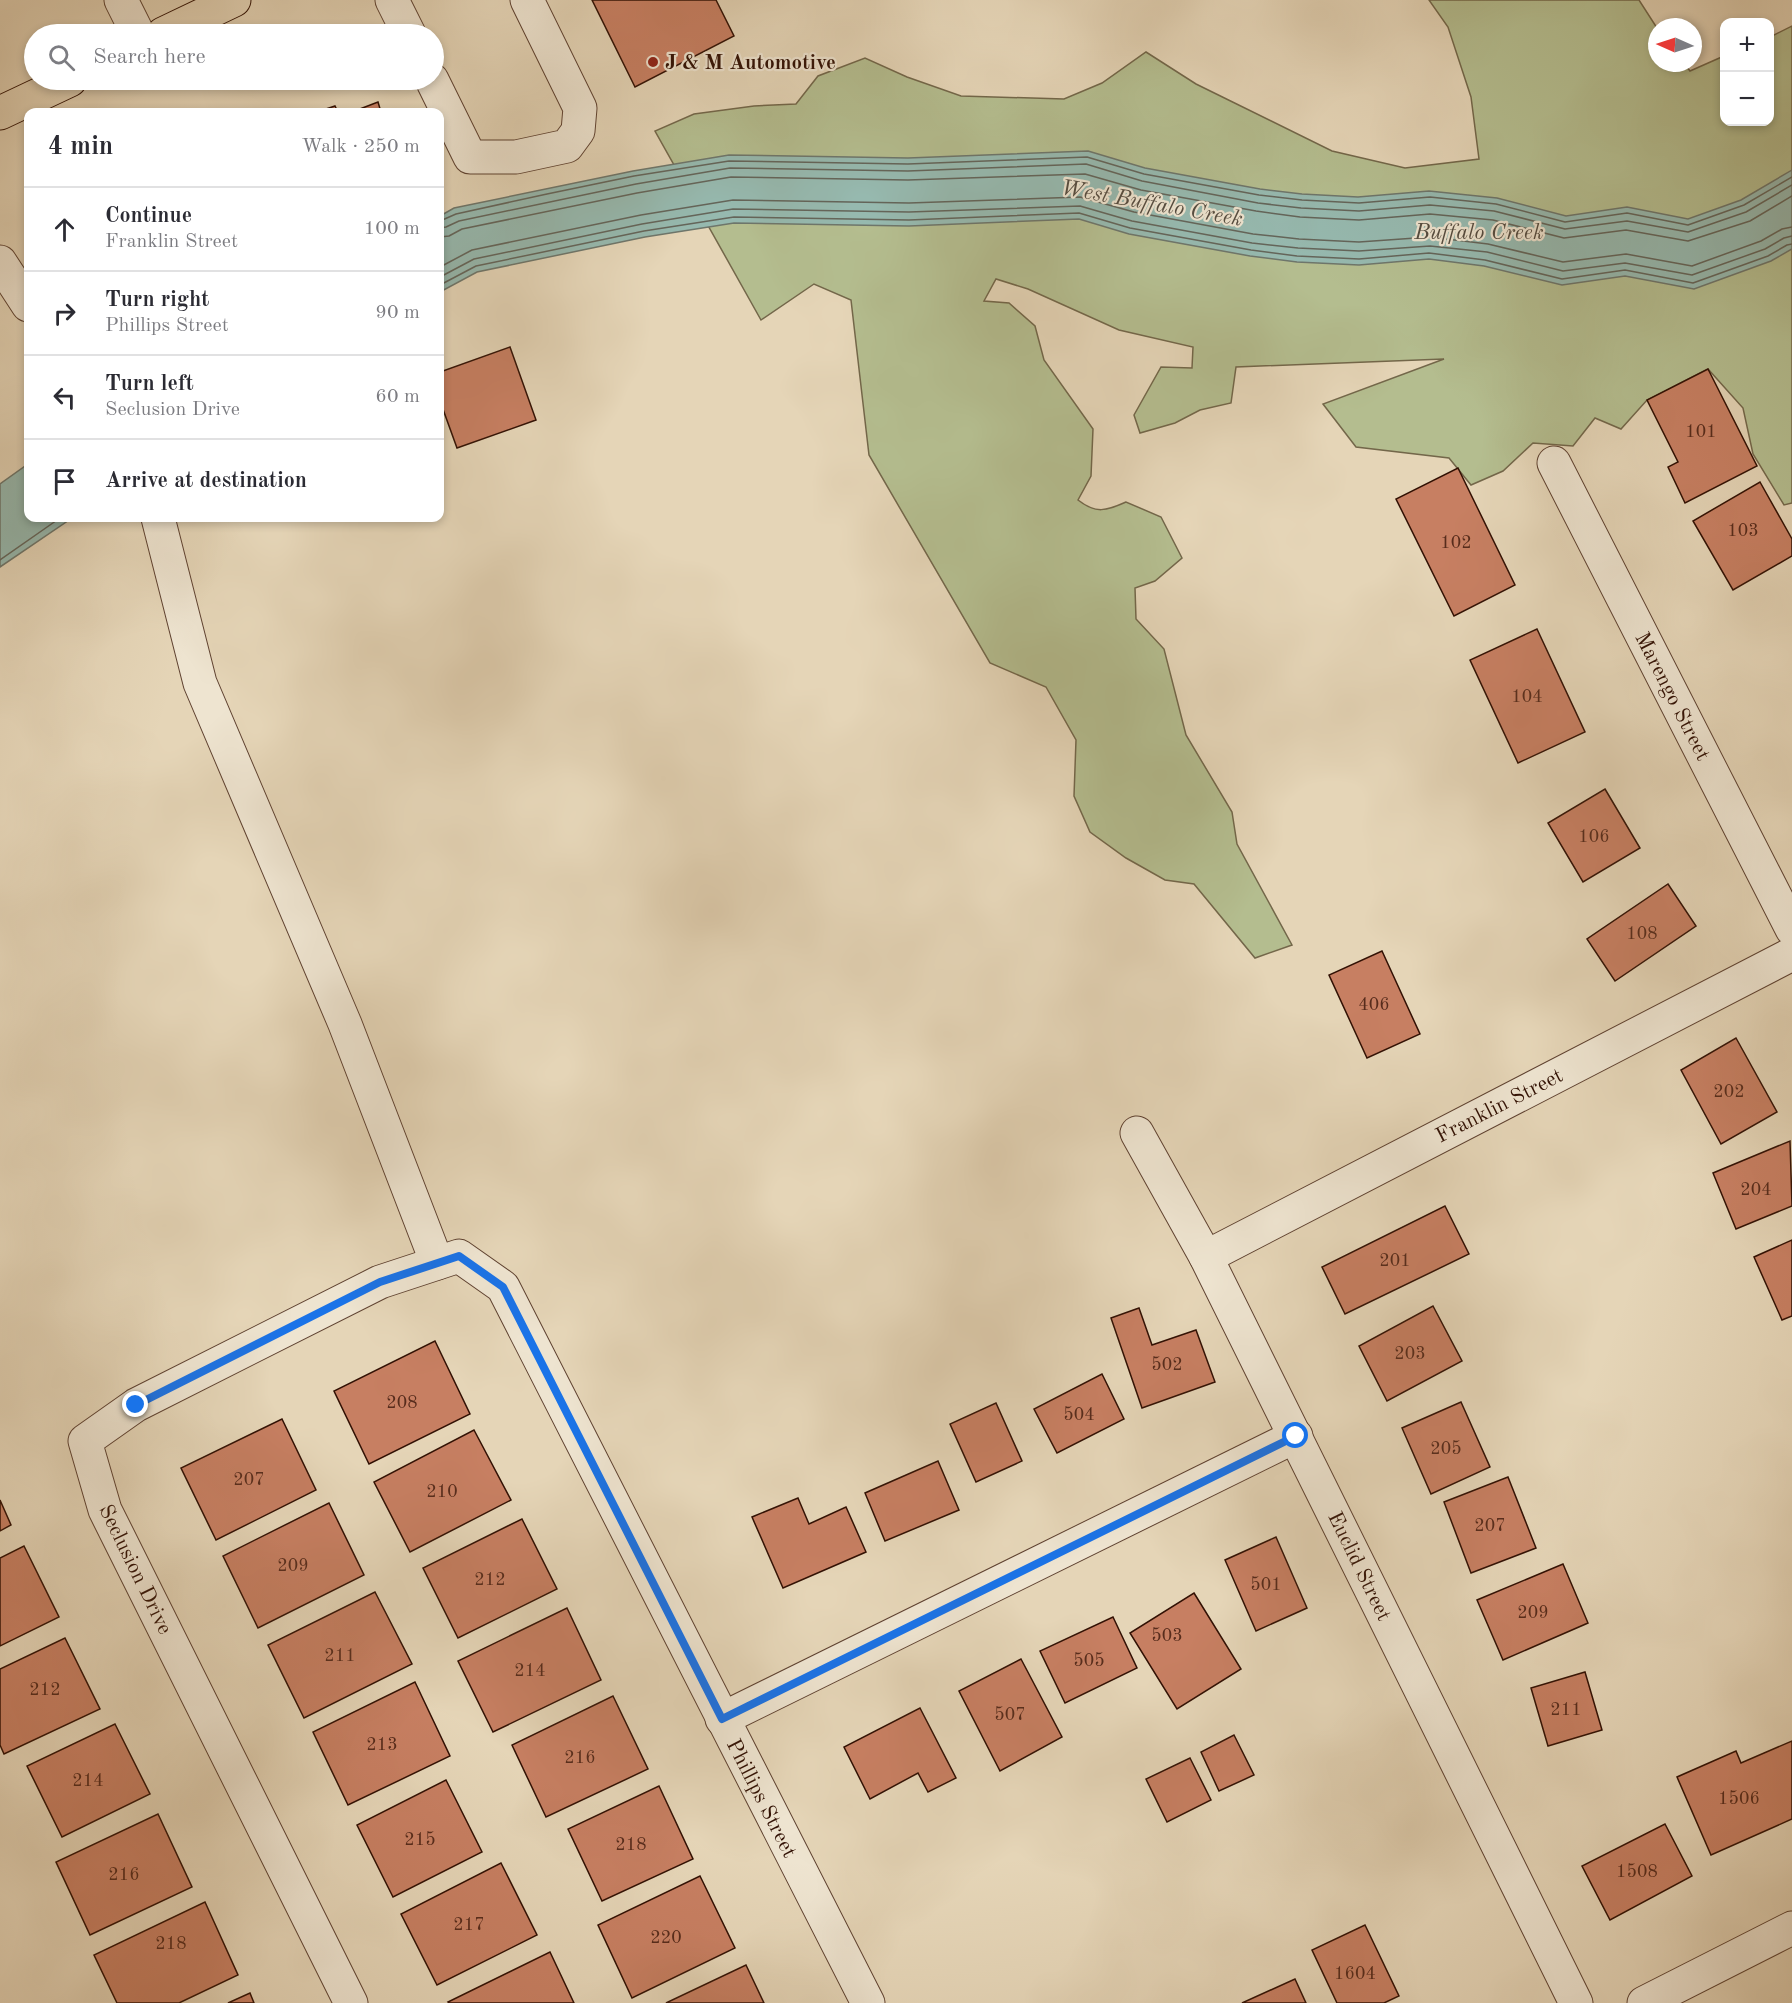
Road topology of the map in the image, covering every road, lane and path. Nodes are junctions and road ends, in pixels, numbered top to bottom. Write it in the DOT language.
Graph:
graph roads {
  1 [pos="121,0"];
  2 [pos="234,0"];
  3 [pos="392,0"];
  4 [pos="527,0"];
  5 [pos="133,24"];
  6 [pos="184,24"];
  7 [pos="404,24"];
  8 [pos="49,90"];
  9 [pos="437,90"];
  10 [pos="0,113"];
  11 [pos="0,262"];
  12 [pos="24,299"];
  13 [pos="1554,463"];
  14 [pos="159,522"];
  15 [pos="1792,929"];
  16 [pos="1792,954"];
  17 [pos="1137,1134"];
  18 [pos="1206,1257"];
  19 [pos="448,1260"];
  20 [pos="1296,1436"];
  21 [pos="722,1719"];
  22 [pos="1792,1928"];
  23 [pos="351,2003"];
  24 [pos="867,2003"];
  25 [pos="1576,2003"];
  26 [pos="1644,2003"];
  1 -- 5 [label="street"];
  2 -- 6 [label="main road"];
  3 -- 7 [label="street"];
  4 -- 9 [label="street"];
  8 -- 10 [label="main road"];
  11 -- 12 [label="street"];
  13 -- 15 [label="street, Marengo Street"];
  14 -- 19 [label="street"];
  16 -- 18 [label="street, Franklin Street"];
  17 -- 18 [label="street, Euclid Street"];
  18 -- 20 [label="street, Euclid Street"];
  19 -- 21 [label="street, Phillips Street"];
  19 -- 23 [label="street, Seclusion Drive"];
  20 -- 21 [label="street"];
  20 -- 25 [label="street, Euclid Street"];
  21 -- 24 [label="street, Phillips Street"];
  22 -- 26 [label="street"];
}
